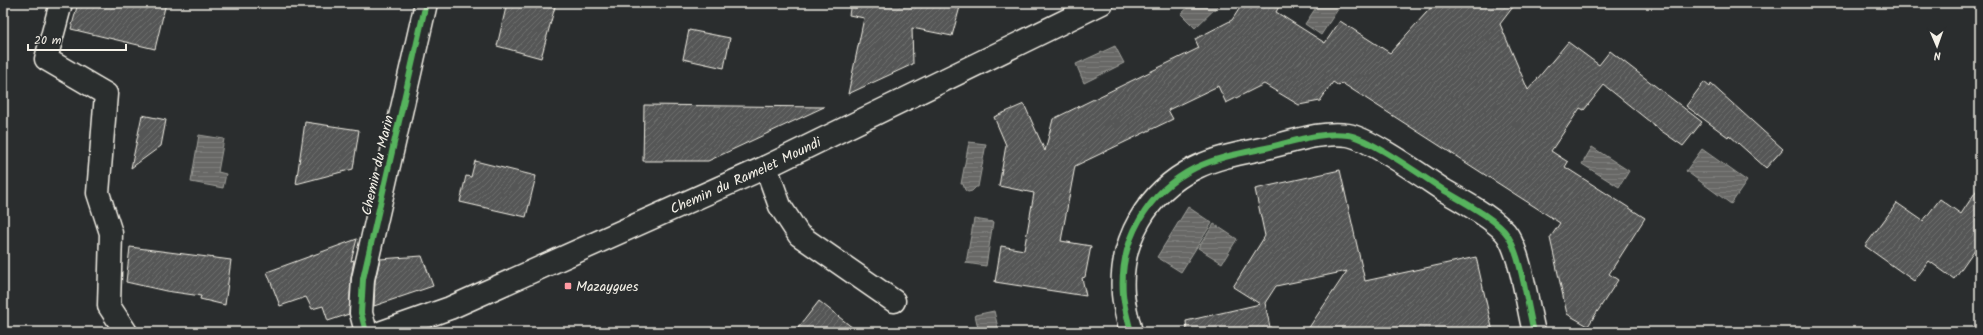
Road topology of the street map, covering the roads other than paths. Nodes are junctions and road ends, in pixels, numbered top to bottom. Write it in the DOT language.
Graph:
graph roads {
  1 [pos="61,3"];
  2 [pos="426,3"];
  3 [pos="1102,3"];
  4 [pos="766,167"];
  5 [pos="894,301"];
  6 [pos="391,331"];
  7 [pos="126,332"];
  8 [pos="366,332"];
  9 [pos="1131,332"];
  10 [pos="1534,332"];
  1 -- 7 [label="street"];
  2 -- 8 [label="street, Chemin du Marin"];
  3 -- 4 [label="street, Chemin du Ramelet Moundi"];
  4 -- 5 [label="street"];
  4 -- 6 [label="street, Chemin du Ramelet Moundi"];
  9 -- 10 [label="street"];
}
